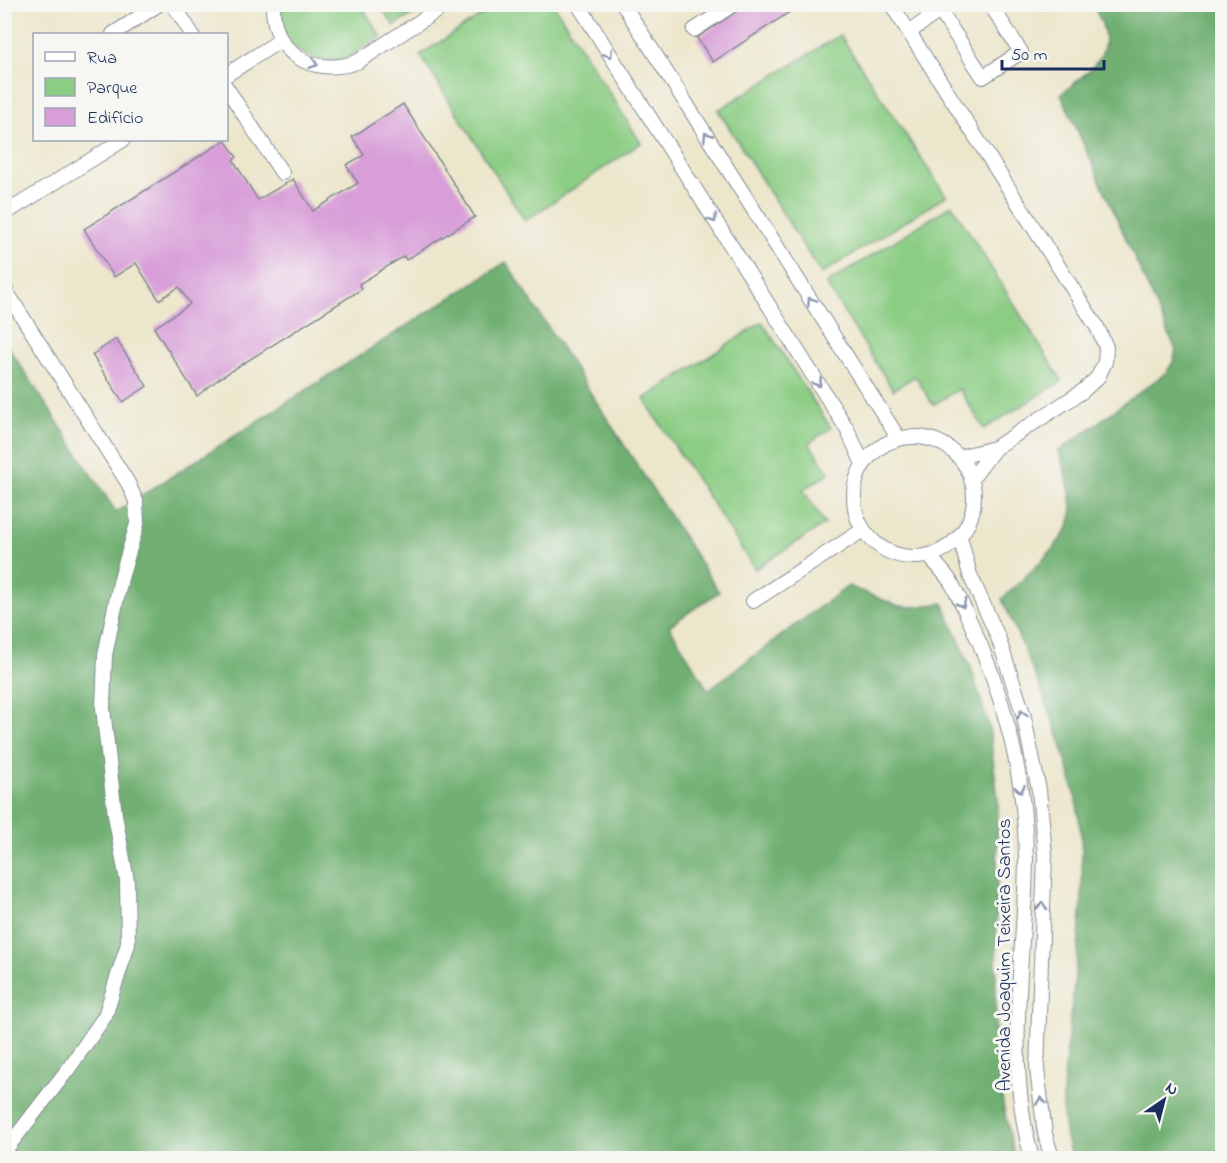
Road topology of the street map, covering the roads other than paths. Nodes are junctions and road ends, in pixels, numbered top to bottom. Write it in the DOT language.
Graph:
graph roads {
  1 [pos="159,4"];
  2 [pos="173,4"];
  3 [pos="273,4"];
  4 [pos="447,4"];
  5 [pos="578,4"];
  6 [pos="623,4"];
  7 [pos="734,4"];
  8 [pos="891,4"];
  9 [pos="990,4"];
  10 [pos="945,8"];
  11 [pos="694,30"];
  12 [pos="909,32"];
  13 [pos="115,33"];
  14 [pos="187,33"];
  15 [pos="281,40"];
  16 [pos="228,74"];
  17 [pos="228,90"];
  18 [pos="121,141"];
  19 [pos="282,173"];
  20 [pos="4,214"];
  21 [pos="4,288"];
  22 [pos="899,439"];
  23 [pos="995,448"];
  24 [pos="959,457"];
  25 [pos="863,464"];
  26 [pos="972,480"];
  27 [pos="863,530"];
  28 [pos="960,537"];
  29 [pos="929,556"];
  30 [pos="753,602"];
  31 [pos="4,1152"];
  32 [pos="1032,1158"];
  33 [pos="1052,1158"];
  1 -- 13 [label="street"];
  2 -- 14 [label="street"];
  3 -- 15 [label="street"];
  15 -- 4 [label="street, one-way"];
  5 -- 25 [label="street, one-way"];
  22 -- 6 [label="street, one-way"];
  7 -- 11 [label="street"];
  8 -- 12 [label="street"];
  9 -- 10 [label="street"];
  10 -- 12 [label="street"];
  12 -- 23 [label="street"];
  15 -- 16 [label="street"];
  17 -- 19 [label="street"];
  18 -- 20 [label="street"];
  21 -- 31 [label="street"];
  22 -- 24 [label="street"];
  22 -- 25 [label="street"];
  23 -- 24 [label="street"];
  23 -- 26 [label="street"];
  24 -- 26 [label="street"];
  25 -- 27 [label="street"];
  26 -- 28 [label="street"];
  27 -- 29 [label="street"];
  27 -- 30 [label="street"];
  28 -- 29 [label="street"];
  33 -- 28 [label="street, Avenida Joaquim Teixeira Santos, one-way"];
  29 -- 32 [label="street, Avenida Joaquim Teixeira Santos, one-way"];
}
